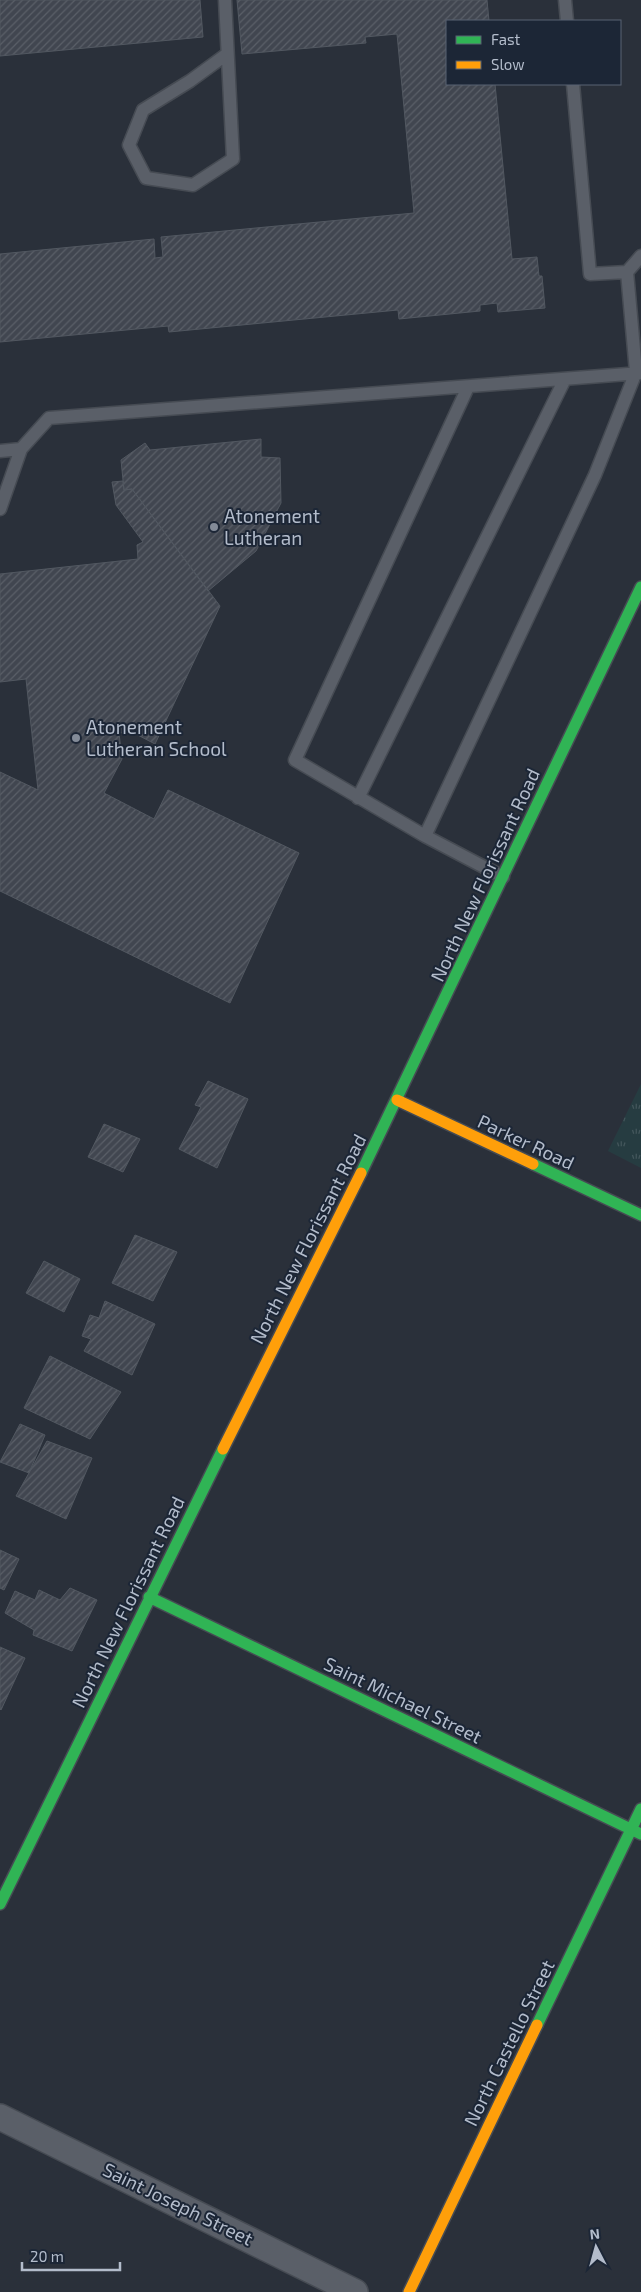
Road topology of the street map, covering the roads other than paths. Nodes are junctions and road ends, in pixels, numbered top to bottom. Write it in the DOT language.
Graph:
graph roads {
  1 [pos="224,0"];
  2 [pos="565,0"];
  3 [pos="567,20"];
  4 [pos="227,54"];
  5 [pos="573,85"];
  6 [pos="641,256"];
  7 [pos="627,272"];
  8 [pos="639,373"];
  9 [pos="565,379"];
  10 [pos="468,387"];
  11 [pos="21,449"];
  12 [pos="0,451"];
  13 [pos="0,510"];
  14 [pos="641,588"];
  15 [pos="358,798"];
  16 [pos="425,836"];
  17 [pos="503,877"];
  18 [pos="397,1100"];
  19 [pos="641,1214"];
  20 [pos="149,1597"];
  21 [pos="641,1809"];
  22 [pos="636,1832"];
  23 [pos="0,1904"];
  24 [pos="0,2117"];
  25 [pos="356,2292"];
  26 [pos="409,2292"];
  1 -- 4 [label="lane"];
  2 -- 3 [label="lane"];
  4 -- 4 [label="lane"];
  5 -- 7 [label="lane"];
  6 -- 7 [label="lane"];
  7 -- 8 [label="lane"];
  8 -- 9 [label="lane"];
  8 -- 16 [label="lane"];
  9 -- 10 [label="lane"];
  9 -- 15 [label="lane"];
  10 -- 11 [label="lane"];
  10 -- 15 [label="lane"];
  11 -- 12 [label="lane"];
  11 -- 13 [label="lane"];
  14 -- 17 [label="main road, North New Florissant Road"];
  15 -- 16 [label="lane"];
  16 -- 17 [label="lane"];
  17 -- 18 [label="main road, North New Florissant Road"];
  18 -- 19 [label="main road, Parker Road"];
  18 -- 20 [label="main road, North New Florissant Road"];
  20 -- 22 [label="main road, Saint Michael Street"];
  20 -- 23 [label="main road, North New Florissant Road"];
  21 -- 22 [label="main road, North Castello Street"];
  22 -- 26 [label="main road, North Castello Street"];
  24 -- 25 [label="street, Saint Joseph Street"];
}
